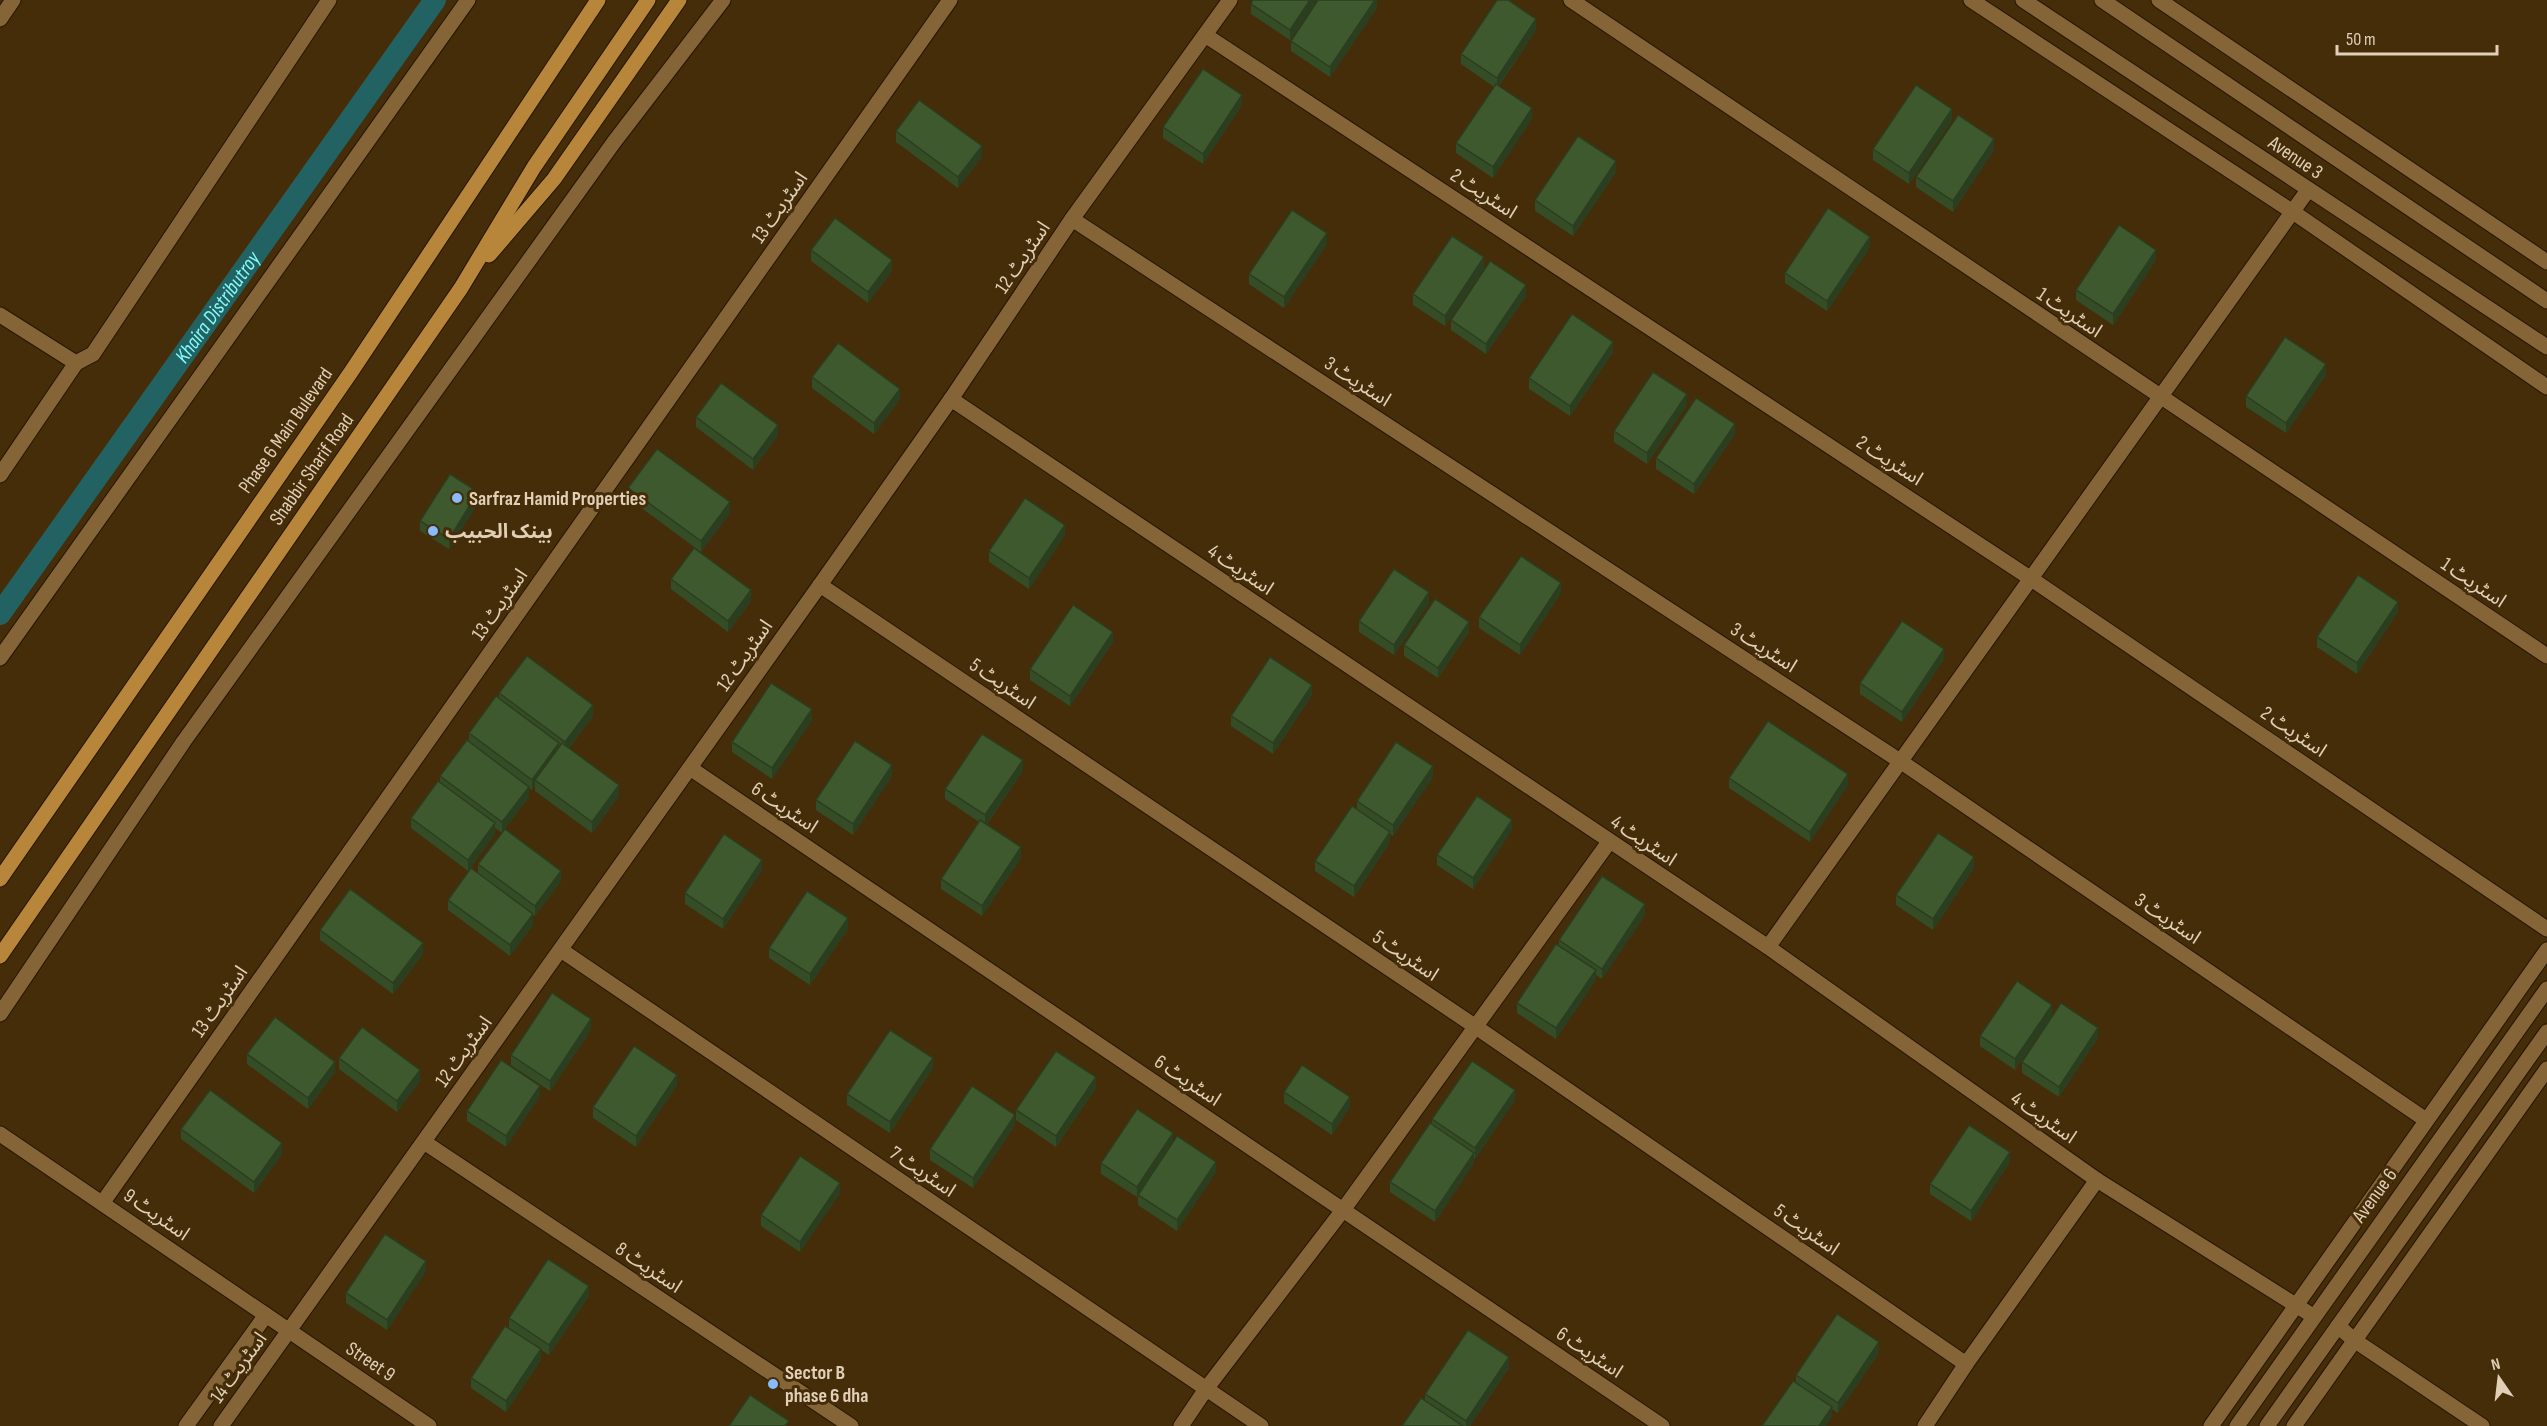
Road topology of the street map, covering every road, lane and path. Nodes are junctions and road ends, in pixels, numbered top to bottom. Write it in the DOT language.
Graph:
graph roads {
  1 [pos="13,0"];
  2 [pos="329,0"];
  3 [pos="468,0"];
  4 [pos="598,0"];
  5 [pos="648,0"];
  6 [pos="679,0"];
  7 [pos="723,0"];
  8 [pos="950,0"];
  9 [pos="1230,0"];
  10 [pos="1571,0"];
  11 [pos="1971,0"];
  12 [pos="2023,0"];
  13 [pos="2102,0"];
  14 [pos="2159,0"];
  15 [pos="0,20"];
  16 [pos="1205,35"];
  17 [pos="2308,190"];
  18 [pos="2293,212"];
  19 [pos="1072,219"];
  20 [pos="2547,262"];
  21 [pos="461,288"];
  22 [pos="2547,301"];
  23 [pos="0,315"];
  24 [pos="2547,347"];
  25 [pos="76,363"];
  26 [pos="2547,387"];
  27 [pos="2159,397"];
  28 [pos="951,399"];
  29 [pos="0,475"];
  30 [pos="2030,578"];
  31 [pos="820,585"];
  32 [pos="2547,657"];
  33 [pos="0,658"];
  34 [pos="1900,761"];
  35 [pos="690,768"];
  36 [pos="1609,842"];
  37 [pos="0,879"];
  38 [pos="2547,929"];
  39 [pos="1768,947"];
  40 [pos="561,950"];
  41 [pos="2547,950"];
  42 [pos="0,956"];
  43 [pos="2547,989"];
  44 [pos="0,1014"];
  45 [pos="1476,1027"];
  46 [pos="2547,1032"];
  47 [pos="2547,1069"];
  48 [pos="2426,1120"];
  49 [pos="0,1134"];
  50 [pos="424,1142"];
  51 [pos="2097,1180"];
  52 [pos="103,1202"];
  53 [pos="1343,1210"];
  54 [pos="2295,1305"];
  55 [pos="266,1315"];
  56 [pos="2313,1316"];
  57 [pos="2338,1326"];
  58 [pos="289,1332"];
  59 [pos="2354,1340"];
  60 [pos="1966,1364"];
  61 [pos="1206,1389"];
  62 [pos="186,1426"];
  63 [pos="221,1426"];
  64 [pos="429,1426"];
  65 [pos="851,1426"];
  66 [pos="1182,1426"];
  67 [pos="1261,1426"];
  68 [pos="1662,1426"];
  69 [pos="1925,1426"];
  70 [pos="2211,1426"];
  71 [pos="2236,1426"];
  72 [pos="2267,1426"];
  73 [pos="2294,1426"];
  74 [pos="2482,1426"];
  1 -- 15 [label="street"];
  2 -- 25 [label="street"];
  3 -- 33 [label="street"];
  4 -- 37 [label="main road, Phase 6 Main Bulevard"];
  5 -- 21 [label="main road, Shabbir Sharif Road"];
  6 -- 21 [label="main road"];
  7 -- 44 [label="street"];
  8 -- 52 [label="street, اسٹریٹ 13"];
  9 -- 16 [label="street, اسٹریٹ 12"];
  10 -- 27 [label="street, اسٹریٹ 1"];
  11 -- 18 [label="street"];
  12 -- 17 [label="street, Avenue 3"];
  13 -- 22 [label="street, Avenue 3"];
  14 -- 20 [label="street"];
  16 -- 19 [label="street, اسٹریٹ 12"];
  16 -- 30 [label="street, اسٹریٹ 2"];
  17 -- 18 [label="street"];
  17 -- 24 [label="street, Avenue 3"];
  18 -- 26 [label="street"];
  18 -- 27 [label="street"];
  19 -- 28 [label="street, اسٹریٹ 12"];
  19 -- 34 [label="street, اسٹریٹ 3"];
  21 -- 42 [label="main road, Shabbir Sharif Road"];
  23 -- 25 [label="street"];
  25 -- 29 [label="street"];
  27 -- 30 [label="street"];
  27 -- 32 [label="street, اسٹریٹ 1"];
  28 -- 31 [label="street, اسٹریٹ 12"];
  28 -- 36 [label="street, اسٹریٹ 4"];
  30 -- 34 [label="street"];
  30 -- 38 [label="street, اسٹریٹ 2"];
  31 -- 35 [label="street, اسٹریٹ 12"];
  31 -- 45 [label="street, اسٹریٹ 5"];
  34 -- 39 [label="street"];
  34 -- 48 [label="street, اسٹریٹ 3"];
  35 -- 40 [label="street, اسٹریٹ 12"];
  35 -- 53 [label="street, اسٹریٹ 6"];
  36 -- 39 [label="street, اسٹریٹ 4"];
  36 -- 45 [label="street"];
  39 -- 51 [label="street, اسٹریٹ 4"];
  40 -- 50 [label="street, اسٹریٹ 12"];
  40 -- 61 [label="street, اسٹریٹ 7"];
  41 -- 48 [label="street"];
  43 -- 56 [label="street, Avenue 6"];
  45 -- 53 [label="street"];
  45 -- 60 [label="street, اسٹریٹ 5"];
  46 -- 57 [label="street"];
  47 -- 59 [label="street"];
  48 -- 54 [label="street"];
  49 -- 52 [label="street, اسٹریٹ 9"];
  50 -- 58 [label="street, اسٹریٹ 12"];
  50 -- 65 [label="street, اسٹریٹ 8"];
  51 -- 54 [label="street, اسٹریٹ 4"];
  51 -- 60 [label="street"];
  52 -- 55 [label="street, اسٹریٹ 9"];
  53 -- 61 [label="street"];
  53 -- 68 [label="street, اسٹریٹ 6"];
  54 -- 56 [label="street, اسٹریٹ 4"];
  54 -- 70 [label="street"];
  55 -- 58 [label="street, اسٹریٹ 9"];
  55 -- 62 [label="street"];
  56 -- 71 [label="street, Avenue 6"];
  57 -- 59 [label="street"];
  57 -- 72 [label="street"];
  58 -- 63 [label="street, اسٹریٹ 14"];
  58 -- 64 [label="street, Street 9"];
  59 -- 73 [label="street"];
  59 -- 74 [label="street"];
  60 -- 69 [label="street"];
  61 -- 66 [label="street"];
  61 -- 67 [label="street, اسٹریٹ 7"];
}
